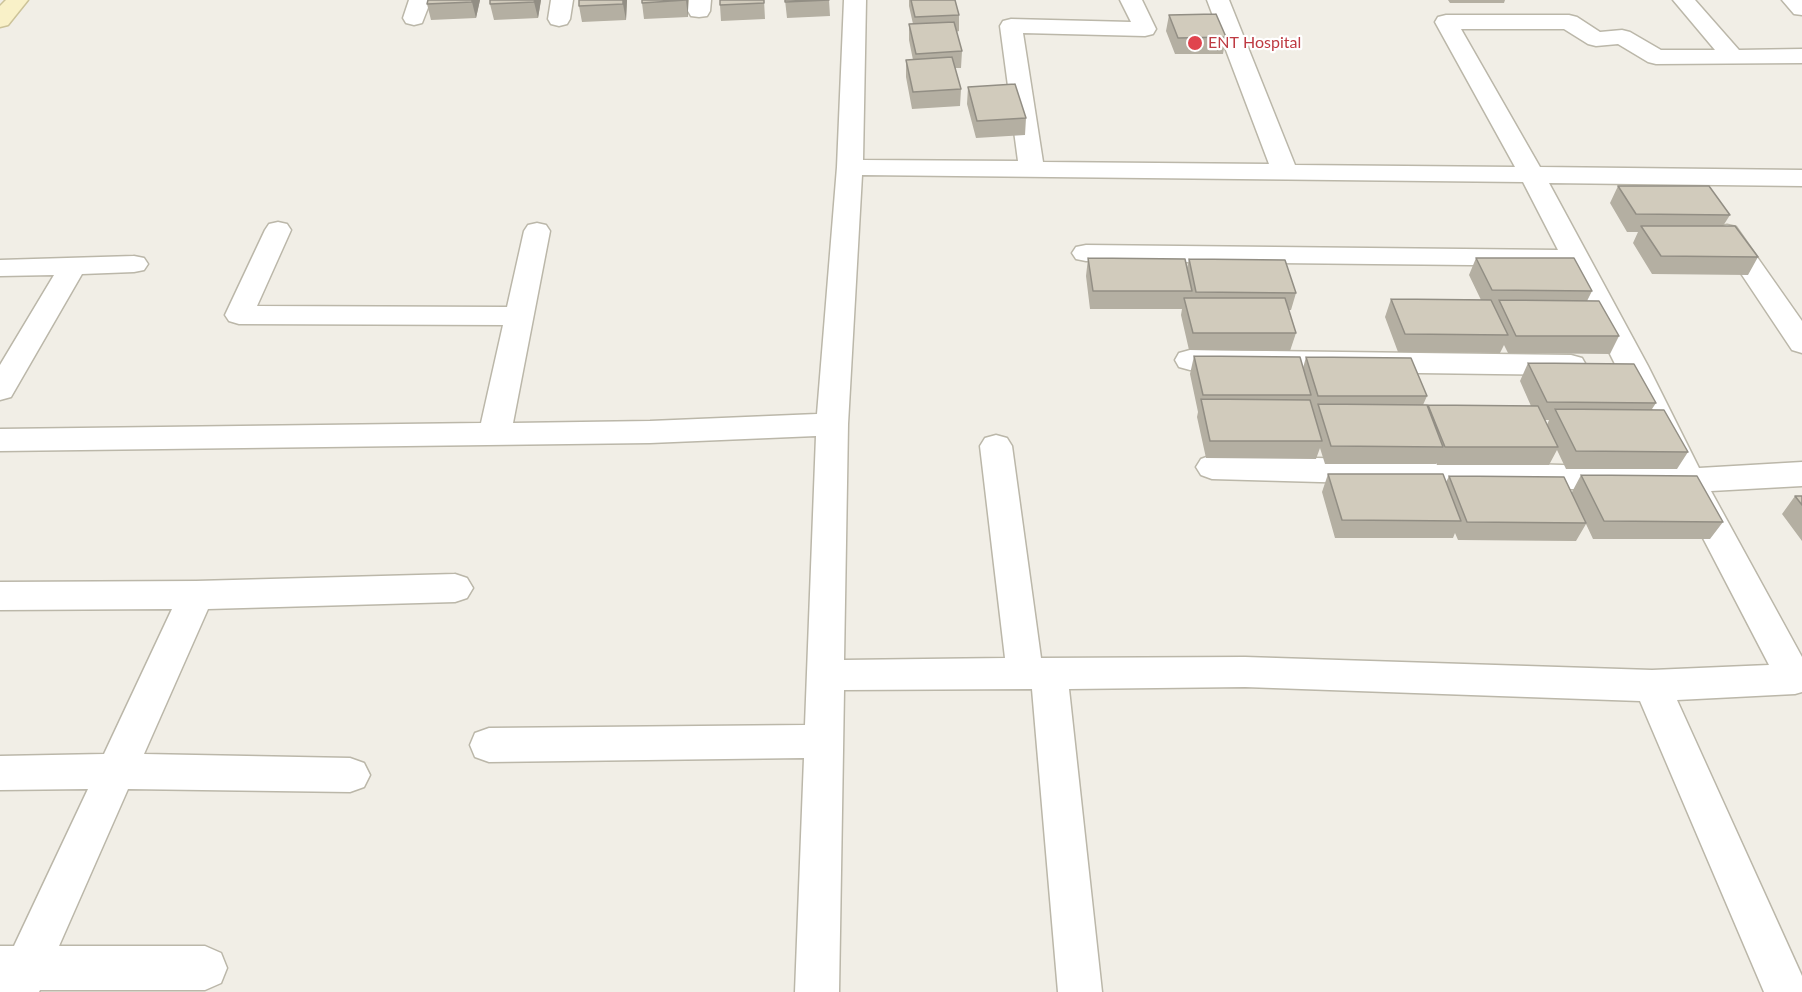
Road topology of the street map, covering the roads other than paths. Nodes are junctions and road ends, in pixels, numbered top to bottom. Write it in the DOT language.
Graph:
graph roads {
  1 [pos="17,0"];
  2 [pos="855,0"];
  3 [pos="1131,0"];
  4 [pos="1218,0"];
  5 [pos="1684,0"];
  6 [pos="1793,0"];
  7 [pos="1802,9"];
  8 [pos="0,20"];
  9 [pos="1802,56"];
  10 [pos="1733,57"];
  11 [pos="850,167"];
  12 [pos="1032,169"];
  13 [pos="1285,172"];
  14 [pos="1532,175"];
  15 [pos="1688,177"];
  16 [pos="1802,178"];
  17 [pos="278,230"];
  18 [pos="537,231"];
  19 [pos="1086,253"];
  20 [pos="1576,258"];
  21 [pos="134,264"];
  22 [pos="73,266"];
  23 [pos="0,268"];
  24 [pos="519,316"];
  25 [pos="1802,343"];
  26 [pos="1190,360"];
  27 [pos="1633,366"];
  28 [pos="0,390"];
  29 [pos="832,423"];
  30 [pos="495,432"];
  31 [pos="0,440"];
  32 [pos="996,447"];
  33 [pos="1212,467"];
  34 [pos="1802,474"];
  35 [pos="1689,480"];
  36 [pos="455,588"];
  37 [pos="196,595"];
  38 [pos="0,596"];
  39 [pos="1037,674"];
  40 [pos="826,675"];
  41 [pos="1652,686"];
  42 [pos="825,741"];
  43 [pos="489,745"];
  44 [pos="116,771"];
  45 [pos="0,773"];
  46 [pos="350,774"];
  47 [pos="205,968"];
  48 [pos="14,976"];
  49 [pos="817,992"];
  50 [pos="1080,992"];
  51 [pos="1786,992"];
  1 -- 8 [label="street"];
  2 -- 11 [label="street"];
  3 -- 12 [label="street"];
  4 -- 13 [label="street"];
  5 -- 10 [label="street"];
  6 -- 7 [label="street"];
  9 -- 10 [label="street"];
  10 -- 14 [label="street"];
  11 -- 12 [label="street"];
  11 -- 29 [label="street"];
  12 -- 13 [label="street"];
  13 -- 14 [label="street"];
  14 -- 15 [label="street"];
  14 -- 20 [label="street"];
  15 -- 16 [label="street"];
  15 -- 25 [label="street"];
  17 -- 24 [label="street"];
  18 -- 24 [label="street"];
  19 -- 20 [label="street"];
  20 -- 27 [label="street"];
  21 -- 22 [label="street"];
  22 -- 23 [label="street"];
  22 -- 28 [label="street"];
  24 -- 30 [label="street"];
  26 -- 27 [label="street"];
  27 -- 35 [label="street"];
  29 -- 30 [label="street"];
  29 -- 40 [label="street"];
  30 -- 31 [label="street"];
  32 -- 39 [label="street"];
  33 -- 35 [label="street"];
  34 -- 35 [label="street"];
  35 -- 41 [label="street"];
  36 -- 37 [label="street"];
  37 -- 38 [label="street"];
  37 -- 44 [label="street"];
  39 -- 40 [label="street"];
  39 -- 41 [label="street"];
  39 -- 50 [label="street"];
  40 -- 42 [label="street"];
  41 -- 51 [label="street"];
  42 -- 43 [label="street"];
  42 -- 49 [label="street"];
  44 -- 45 [label="street"];
  44 -- 46 [label="street"];
  44 -- 48 [label="street"];
  47 -- 48 [label="street"];
}
